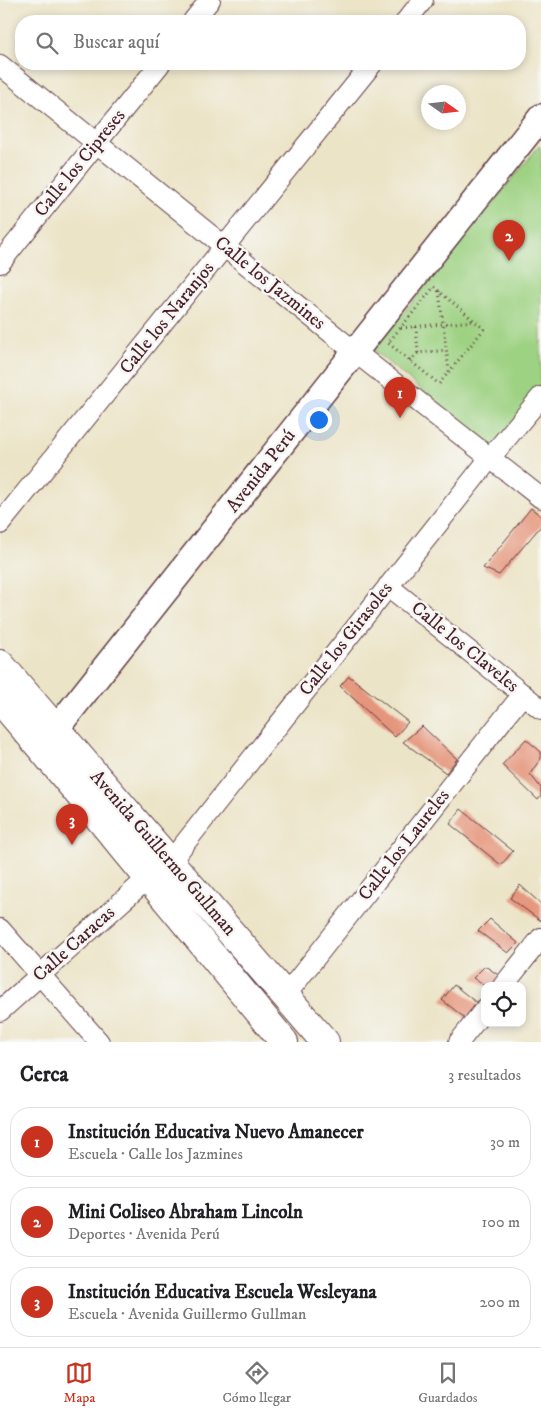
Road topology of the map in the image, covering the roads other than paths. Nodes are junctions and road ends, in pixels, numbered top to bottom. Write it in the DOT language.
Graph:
graph roads {
  1 [pos="210,0"];
  2 [pos="423,0"];
  3 [pos="198,15"];
  4 [pos="411,15"];
  5 [pos="0,65"];
  6 [pos="155,70"];
  7 [pos="367,70"];
  8 [pos="540,122"];
  9 [pos="97,143"];
  10 [pos="225,246"];
  11 [pos="0,263"];
  12 [pos="356,352"];
  13 [pos="541,397"];
  14 [pos="490,458"];
  15 [pos="541,498"];
  16 [pos="0,524"];
  17 [pos="388,586"];
  18 [pos="0,664"];
  19 [pos="523,694"];
  20 [pos="0,700"];
  21 [pos="541,709"];
  22 [pos="56,729"];
  23 [pos="170,862"];
  24 [pos="148,878"];
  25 [pos="0,929"];
  26 [pos="541,938"];
  27 [pos="40,975"];
  28 [pos="506,982"];
  29 [pos="285,996"];
  30 [pos="0,1011"];
  31 [pos="481,1014"];
  32 [pos="99,1042"];
  33 [pos="284,1042"];
  34 [pos="325,1042"];
  35 [pos="459,1042"];
  1 -- 3 [label="street"];
  2 -- 4 [label="street"];
  5 -- 9 [label="street, Calle los Jazmines"];
  6 -- 9 [label="street, Calle los Cipreses"];
  7 -- 10 [label="street, Calle los Naranjos"];
  8 -- 12 [label="street, Avenida Perú"];
  9 -- 10 [label="street, Calle los Jazmines"];
  9 -- 11 [label="street, Calle los Cipreses"];
  10 -- 12 [label="street, Calle los Jazmines"];
  10 -- 16 [label="street, Calle los Naranjos"];
  12 -- 14 [label="street, Calle los Jazmines"];
  12 -- 22 [label="street, Avenida Perú"];
  13 -- 14 [label="street, Calle los Girasoles"];
  14 -- 15 [label="street, Calle los Jazmines"];
  14 -- 17 [label="street, Calle los Girasoles"];
  17 -- 19 [label="street, Calle los Claveles"];
  17 -- 23 [label="street, Calle los Girasoles"];
  18 -- 22 [label="main road, Avenida Guillermo Gullman"];
  19 -- 21 [label="street, Calle los Claveles"];
  19 -- 29 [label="street, Calle los Laureles"];
  20 -- 24 [label="main road, Avenida Guillermo Gullman"];
  22 -- 23 [label="main road, Avenida Guillermo Gullman"];
  23 -- 24 [label="street, Calle los Girasoles"];
  23 -- 29 [label="main road, Avenida Guillermo Gullman"];
  24 -- 27 [label="street, Calle Caracas"];
  24 -- 33 [label="main road, Avenida Guillermo Gullman"];
  25 -- 27 [label="street"];
  26 -- 28 [label="street"];
  27 -- 30 [label="street, Calle Caracas"];
  27 -- 32 [label="street"];
  29 -- 34 [label="main road, Avenida Guillermo Gullman"];
  31 -- 35 [label="street"];
}
